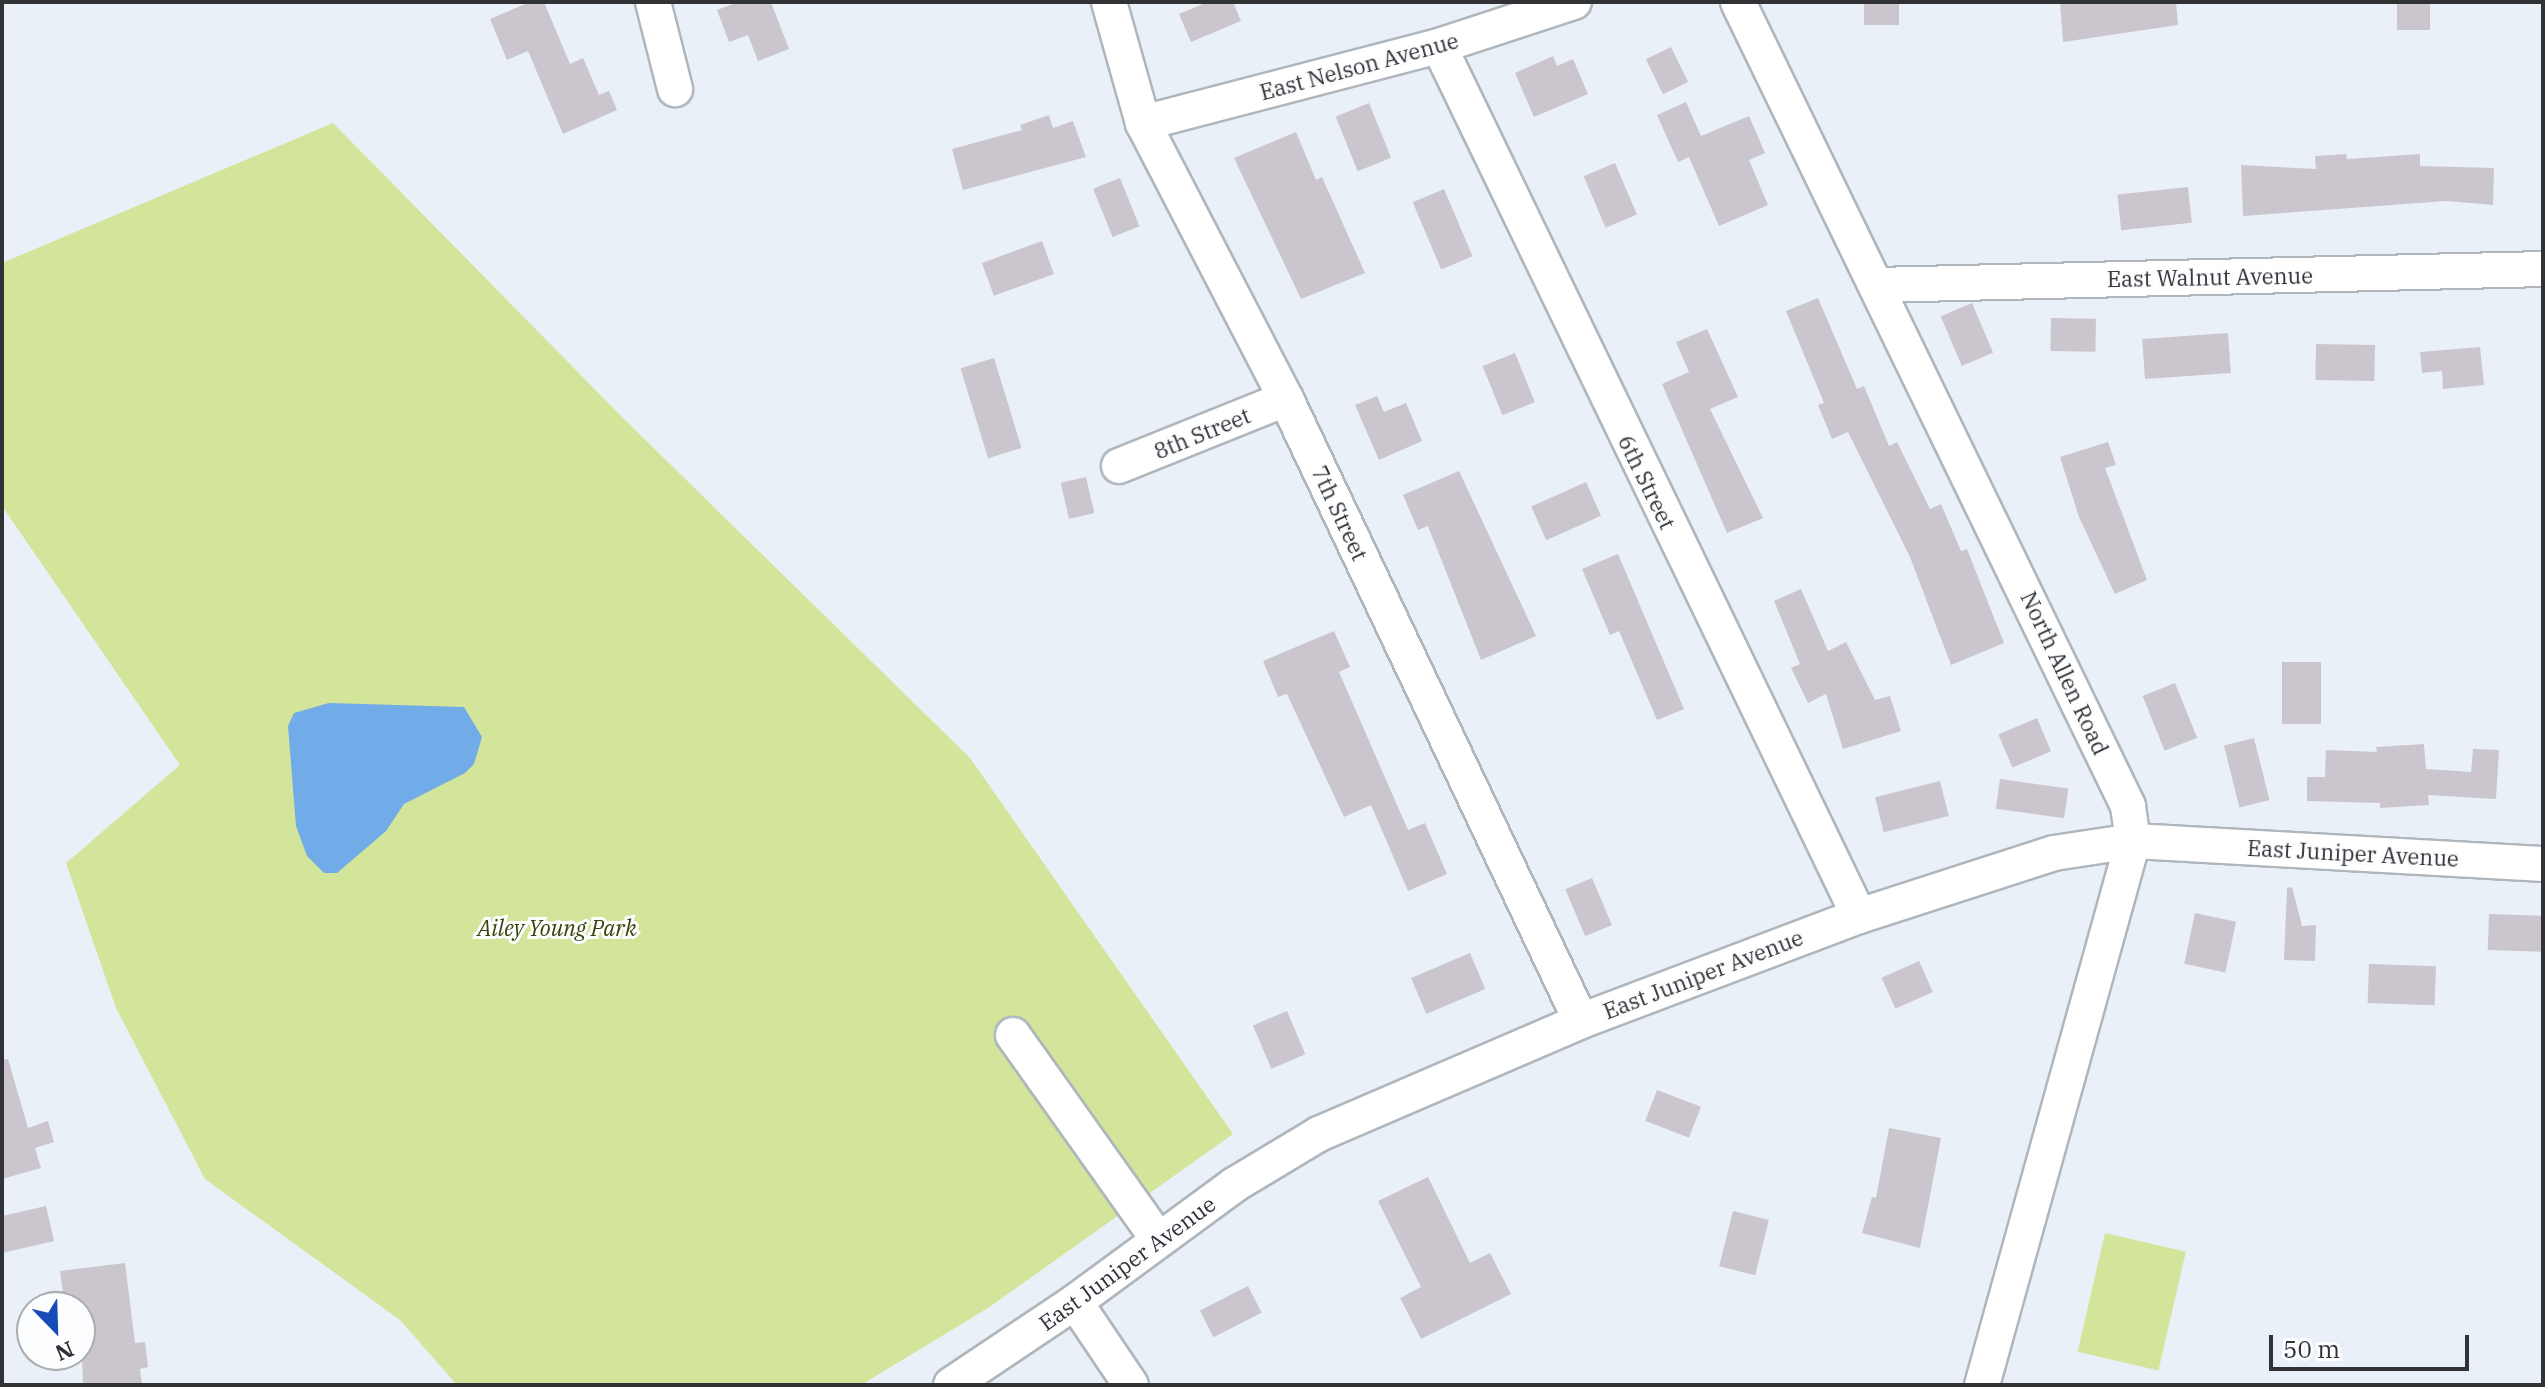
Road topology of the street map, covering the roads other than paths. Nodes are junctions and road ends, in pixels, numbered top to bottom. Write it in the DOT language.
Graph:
graph roads {
  1 [pos="653,2"];
  2 [pos="1109,2"];
  3 [pos="1574,2"];
  4 [pos="1738,2"];
  5 [pos="1439,46"];
  6 [pos="675,89"];
  7 [pos="1143,123"];
  8 [pos="2543,269"];
  9 [pos="1876,285"];
  10 [pos="1286,399"];
  11 [pos="1119,466"];
  12 [pos="2133,841"];
  13 [pos="2543,864"];
  14 [pos="1859,916"];
  15 [pos="1581,1021"];
  16 [pos="1013,1035"];
  17 [pos="1158,1239"];
  18 [pos="1075,1302"];
  19 [pos="951,1385"];
  20 [pos="1131,1385"];
  21 [pos="1982,1385"];
  1 -- 6 [label="street"];
  2 -- 7 [label="street, 7th Street"];
  3 -- 5 [label="street, East Nelson Avenue"];
  4 -- 9 [label="street, North Allen Road"];
  5 -- 7 [label="street, East Nelson Avenue"];
  5 -- 14 [label="street, 6th Street"];
  7 -- 10 [label="street, 7th Street"];
  8 -- 9 [label="street, East Walnut Avenue"];
  9 -- 12 [label="street, North Allen Road"];
  10 -- 11 [label="street, 8th Street"];
  10 -- 15 [label="street, 7th Street"];
  12 -- 13 [label="street, East Juniper Avenue"];
  12 -- 14 [label="street, East Juniper Avenue"];
  12 -- 21 [label="street, North Allen Road"];
  14 -- 15 [label="street, East Juniper Avenue"];
  15 -- 17 [label="street, East Juniper Avenue"];
  16 -- 17 [label="street"];
  17 -- 18 [label="street, East Juniper Avenue"];
  18 -- 19 [label="street, East Juniper Avenue"];
  18 -- 20 [label="street"];
}
